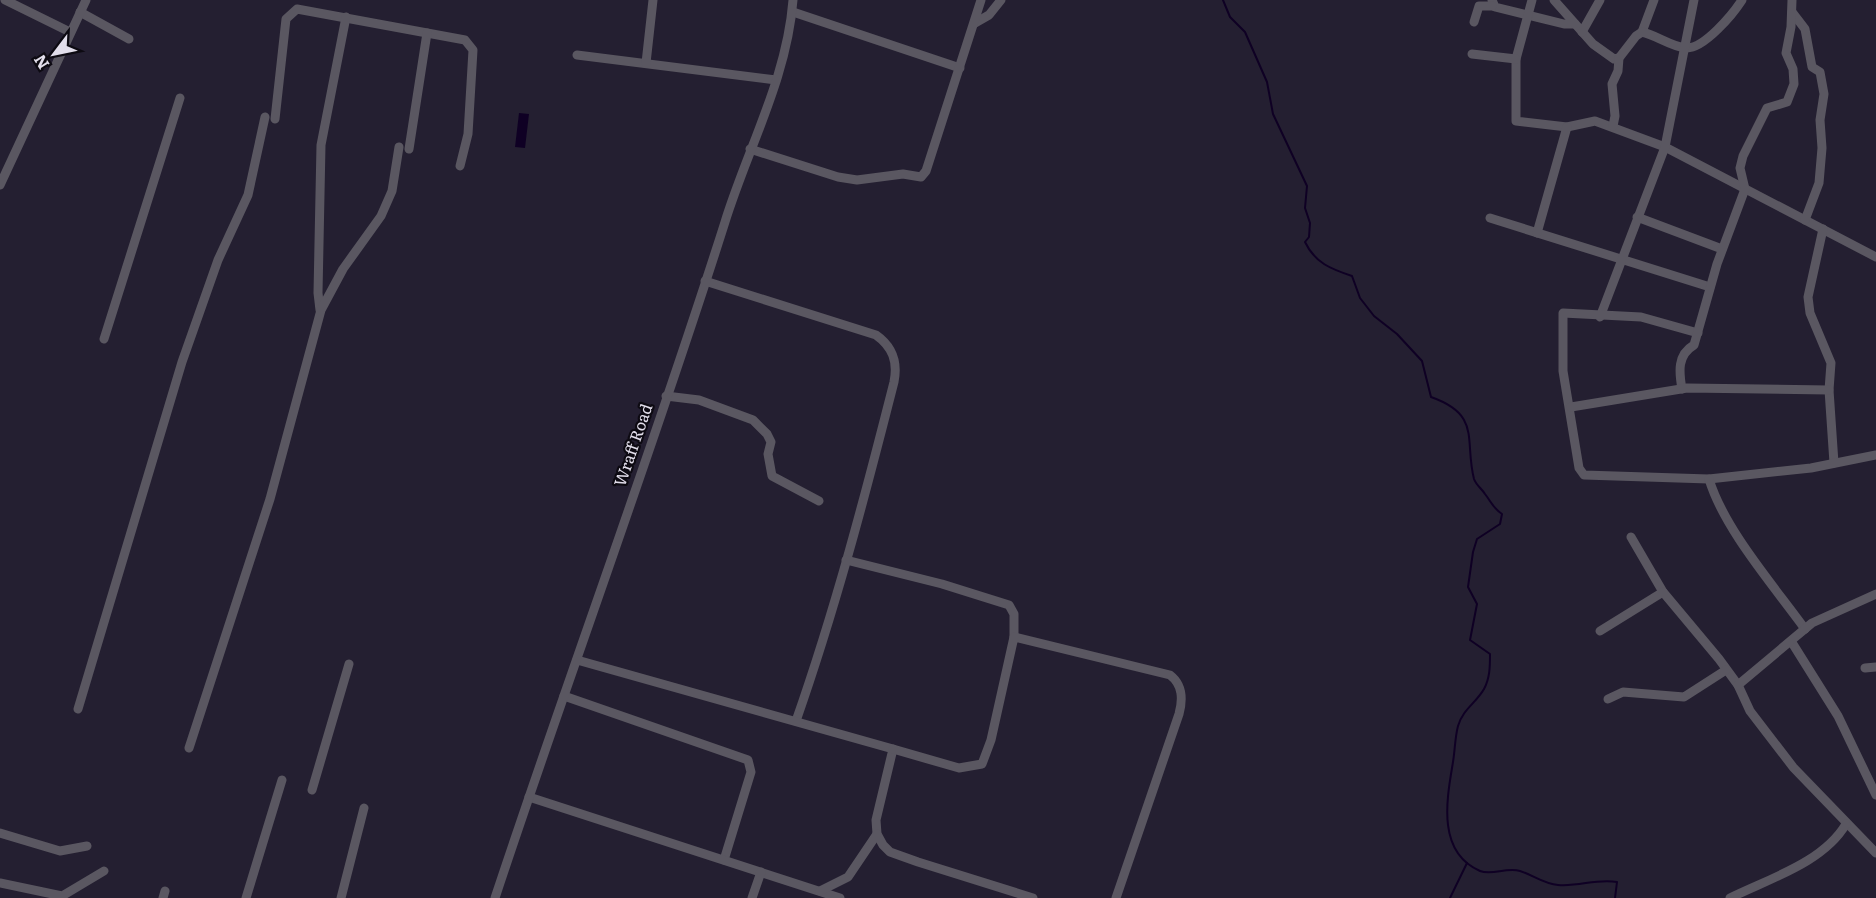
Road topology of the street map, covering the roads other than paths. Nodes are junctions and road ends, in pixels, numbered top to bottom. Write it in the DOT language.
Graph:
graph roads {
  1 [pos="5,0"];
  2 [pos="86,0"];
  3 [pos="653,0"];
  4 [pos="794,0"];
  5 [pos="981,0"];
  6 [pos="1001,0"];
  7 [pos="1532,0"];
  8 [pos="1554,0"];
  9 [pos="1600,0"];
  10 [pos="1654,0"];
  11 [pos="1694,0"];
  12 [pos="1742,0"];
  13 [pos="1492,3"];
  14 [pos="1791,5"];
  15 [pos="80,12"];
  16 [pos="793,12"];
  17 [pos="1529,15"];
  18 [pos="346,17"];
  19 [pos="1474,22"];
  20 [pos="975,23"];
  21 [pos="1579,28"];
  22 [pos="70,32"];
  23 [pos="1642,32"];
  24 [pos="427,33"];
  25 [pos="129,39"];
  26 [pos="1686,48"];
  27 [pos="1472,54"];
  28 [pos="577,55"];
  29 [pos="1619,58"];
  30 [pos="1516,59"];
  31 [pos="646,63"];
  32 [pos="960,68"];
  33 [pos="776,80"];
  34 [pos="180,98"];
  35 [pos="1613,126"];
  36 [pos="1567,127"];
  37 [pos="399,147"];
  38 [pos="1665,147"];
  39 [pos="409,149"];
  40 [pos="750,149"];
  41 [pos="460,166"];
  42 [pos="0,185"];
  43 [pos="1745,189"];
  44 [pos="1637,216"];
  45 [pos="1490,218"];
  46 [pos="1805,219"];
  47 [pos="1823,229"];
  48 [pos="1537,233"];
  49 [pos="1722,249"];
  50 [pos="1876,257"];
  51 [pos="1622,258"];
  52 [pos="705,280"];
  53 [pos="1710,287"];
  54 [pos="320,312"];
  55 [pos="1600,317"];
  56 [pos="1698,333"];
  57 [pos="104,339"];
  58 [pos="1682,388"];
  59 [pos="1829,390"];
  60 [pos="666,396"];
  61 [pos="1571,407"];
  62 [pos="1876,455"];
  63 [pos="1834,464"];
  64 [pos="1709,479"];
  65 [pos="819,501"];
  66 [pos="1631,537"];
  67 [pos="846,560"];
  68 [pos="1663,592"];
  69 [pos="1876,594"];
  70 [pos="1805,629"];
  71 [pos="1600,631"];
  72 [pos="1014,637"];
  73 [pos="1791,641"];
  74 [pos="577,660"];
  75 [pos="349,664"];
  76 [pos="1876,667"];
  77 [pos="1865,668"];
  78 [pos="1726,670"];
  79 [pos="1738,685"];
  80 [pos="564,696"];
  81 [pos="1608,699"];
  82 [pos="78,709"];
  83 [pos="796,720"];
  84 [pos="189,748"];
  85 [pos="893,749"];
  86 [pos="282,780"];
  87 [pos="312,790"];
  88 [pos="1876,795"];
  89 [pos="529,797"];
  90 [pos="364,808"];
  91 [pos="1846,824"];
  92 [pos="0,833"];
  93 [pos="877,834"];
  94 [pos="87,846"];
  95 [pos="885,847"];
  96 [pos="868,848"];
  97 [pos="1876,853"];
  98 [pos="724,860"];
  99 [pos="104,871"];
  100 [pos="761,872"];
  101 [pos="0,884"];
  102 [pos="820,891"];
  103 [pos="246,898"];
  104 [pos="341,898"];
  105 [pos="495,898"];
  106 [pos="752,898"];
  107 [pos="840,898"];
  108 [pos="1033,898"];
  109 [pos="1116,898"];
  110 [pos="1730,898"];
  1 -- 22 [label="street"];
  2 -- 15 [label="street"];
  3 -- 31 [label="street"];
  4 -- 16 [label="street, Wraff Road"];
  5 -- 20 [label="street"];
  6 -- 20 [label="street"];
  7 -- 17 [label="street"];
  8 -- 21 [label="street"];
  9 -- 21 [label="street"];
  10 -- 23 [label="street"];
  11 -- 26 [label="street"];
  12 -- 26 [label="street"];
  13 -- 17 [label="street"];
  13 -- 19 [label="street"];
  14 -- 43 [label="street"];
  14 -- 46 [label="street"];
  15 -- 22 [label="street"];
  15 -- 25 [label="street"];
  16 -- 32 [label="street"];
  16 -- 33 [label="street, Wraff Road"];
  17 -- 21 [label="street"];
  17 -- 30 [label="street"];
  18 -- 24 [label="street"];
  18 -- 54 [label="street"];
  18 -- 82 [label="street"];
  20 -- 32 [label="street"];
  21 -- 29 [label="street"];
  22 -- 42 [label="street"];
  23 -- 26 [label="street"];
  23 -- 29 [label="street"];
  24 -- 39 [label="street"];
  24 -- 41 [label="street"];
  26 -- 38 [label="street"];
  27 -- 30 [label="street"];
  28 -- 31 [label="street"];
  29 -- 35 [label="street"];
  30 -- 36 [label="street"];
  31 -- 33 [label="street"];
  32 -- 40 [label="street"];
  33 -- 40 [label="street, Wraff Road"];
  34 -- 57 [label="street"];
  35 -- 36 [label="street"];
  35 -- 38 [label="street"];
  36 -- 48 [label="street"];
  37 -- 54 [label="street"];
  38 -- 43 [label="street"];
  38 -- 44 [label="street"];
  40 -- 52 [label="street, Wraff Road"];
  43 -- 46 [label="street"];
  43 -- 49 [label="street"];
  44 -- 49 [label="street"];
  44 -- 51 [label="street"];
  45 -- 48 [label="street"];
  46 -- 47 [label="street"];
  47 -- 50 [label="street"];
  47 -- 59 [label="street"];
  48 -- 51 [label="street"];
  49 -- 53 [label="street"];
  51 -- 53 [label="street"];
  51 -- 55 [label="street"];
  52 -- 60 [label="street, Wraff Road"];
  52 -- 67 [label="street"];
  53 -- 56 [label="street"];
  54 -- 84 [label="street"];
  55 -- 56 [label="street"];
  55 -- 61 [label="street"];
  56 -- 58 [label="street"];
  58 -- 59 [label="street"];
  58 -- 61 [label="street"];
  59 -- 63 [label="street"];
  60 -- 65 [label="street"];
  60 -- 74 [label="street, Wraff Road"];
  61 -- 64 [label="street"];
  62 -- 63 [label="street"];
  63 -- 64 [label="street"];
  64 -- 70 [label="street"];
  66 -- 68 [label="street"];
  67 -- 72 [label="street"];
  67 -- 83 [label="street"];
  68 -- 71 [label="street"];
  68 -- 78 [label="street"];
  69 -- 70 [label="street"];
  70 -- 73 [label="street"];
  72 -- 85 [label="street"];
  72 -- 109 [label="street"];
  73 -- 79 [label="street"];
  73 -- 88 [label="street"];
  74 -- 80 [label="street, Wraff Road"];
  74 -- 83 [label="street"];
  75 -- 87 [label="street"];
  76 -- 77 [label="street"];
  78 -- 79 [label="street"];
  78 -- 81 [label="street"];
  79 -- 91 [label="street"];
  80 -- 89 [label="street, Wraff Road"];
  80 -- 98 [label="street"];
  83 -- 85 [label="street"];
  85 -- 93 [label="street"];
  86 -- 103 [label="street"];
  89 -- 98 [label="street"];
  89 -- 105 [label="street, Wraff Road"];
  90 -- 104 [label="street"];
  91 -- 97 [label="street"];
  91 -- 110 [label="street"];
  92 -- 94 [label="street"];
  93 -- 95 [label="street"];
  93 -- 96 [label="street"];
  95 -- 96 [label="street"];
  95 -- 108 [label="street"];
  96 -- 102 [label="street"];
  98 -- 100 [label="street"];
  99 -- 101 [label="street"];
  100 -- 102 [label="street"];
  100 -- 106 [label="street"];
  102 -- 107 [label="street"];
}
